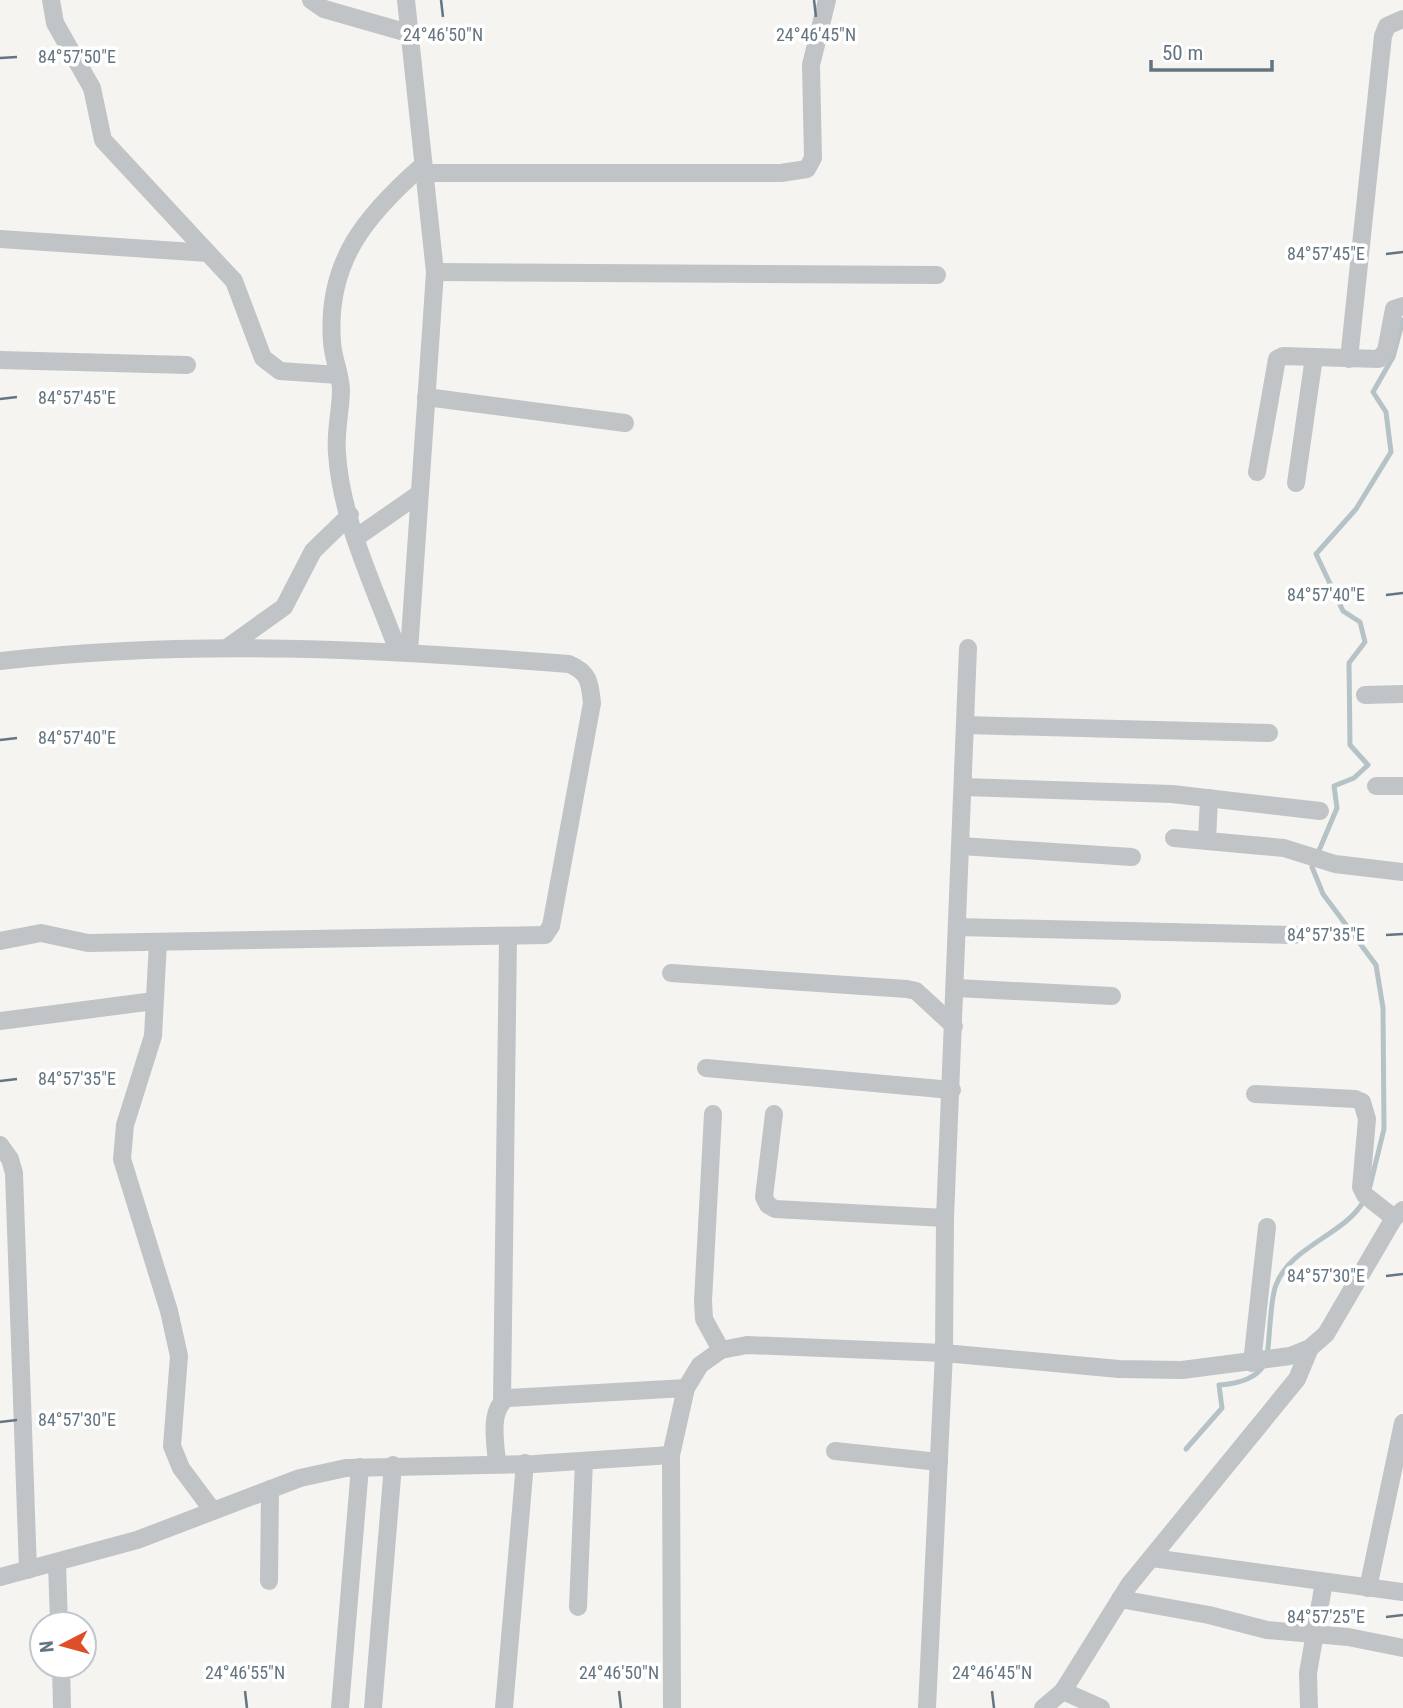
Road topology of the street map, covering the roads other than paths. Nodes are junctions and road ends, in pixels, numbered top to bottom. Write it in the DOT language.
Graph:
graph roads {
  1 [pos="51,0"];
  2 [pos="311,0"];
  3 [pos="406,0"];
  4 [pos="827,0"];
  5 [pos="1403,19"];
  6 [pos="408,33"];
  7 [pos="422,169"];
  8 [pos="0,239"];
  9 [pos="208,253"];
  10 [pos="435,272"];
  11 [pos="937,275"];
  12 [pos="1402,306"];
  13 [pos="1314,357"];
  14 [pos="1349,359"];
  15 [pos="0,360"];
  16 [pos="187,365"];
  17 [pos="338,375"];
  18 [pos="426,397"];
  19 [pos="625,424"];
  20 [pos="1257,472"];
  21 [pos="1296,483"];
  22 [pos="419,494"];
  23 [pos="350,515"];
  24 [pos="357,537"];
  25 [pos="228,647"];
  26 [pos="968,648"];
  27 [pos="403,651"];
  28 [pos="0,661"];
  29 [pos="1403,694"];
  30 [pos="1365,695"];
  31 [pos="965,725"];
  32 [pos="1269,733"];
  33 [pos="1376,786"];
  34 [pos="1403,786"];
  35 [pos="963,787"];
  36 [pos="1209,799"];
  37 [pos="1320,811"];
  38 [pos="1174,838"];
  39 [pos="1207,841"];
  40 [pos="961,846"];
  41 [pos="1132,857"];
  42 [pos="1403,872"];
  43 [pos="958,927"];
  44 [pos="1295,935"];
  45 [pos="508,937"];
  46 [pos="0,941"];
  47 [pos="158,942"];
  48 [pos="671,973"];
  49 [pos="957,988"];
  50 [pos="1112,996"];
  51 [pos="154,1001"];
  52 [pos="0,1021"];
  53 [pos="954,1026"];
  54 [pos="706,1068"];
  55 [pos="952,1090"];
  56 [pos="1255,1094"];
  57 [pos="713,1114"];
  58 [pos="775,1114"];
  59 [pos="0,1145"];
  60 [pos="1399,1214"];
  61 [pos="945,1218"];
  62 [pos="1267,1227"];
  63 [pos="1310,1348"];
  64 [pos="721,1350"];
  65 [pos="944,1353"];
  66 [pos="1257,1362"];
  67 [pos="686,1388"];
  68 [pos="502,1402"];
  69 [pos="1403,1423"];
  70 [pos="835,1451"];
  71 [pos="671,1455"];
  72 [pos="584,1461"];
  73 [pos="939,1462"];
  74 [pos="496,1464"];
  75 [pos="525,1464"];
  76 [pos="393,1465"];
  77 [pos="360,1467"];
  78 [pos="270,1489"];
  79 [pos="213,1511"];
  80 [pos="1152,1558"];
  81 [pos="58,1563"];
  82 [pos="28,1570"];
  83 [pos="0,1577"];
  84 [pos="269,1581"];
  85 [pos="1324,1583"];
  86 [pos="1368,1588"];
  87 [pos="1403,1592"];
  88 [pos="1120,1599"];
  89 [pos="578,1606"];
  90 [pos="59,1610"];
  91 [pos="1314,1634"];
  92 [pos="1403,1648"];
  93 [pos="61,1680"];
  94 [pos="1063,1691"];
  95 [pos="62,1708"];
  96 [pos="340,1708"];
  97 [pos="373,1708"];
  98 [pos="504,1708"];
  99 [pos="672,1708"];
  100 [pos="927,1708"];
  101 [pos="1043,1708"];
  102 [pos="1101,1708"];
  103 [pos="1309,1708"];
  1 -- 9 [label="street"];
  2 -- 6 [label="street"];
  3 -- 6 [label="street"];
  4 -- 7 [label="street"];
  5 -- 14 [label="street"];
  6 -- 7 [label="street"];
  7 -- 10 [label="street"];
  7 -- 17 [label="street"];
  8 -- 9 [label="street"];
  9 -- 17 [label="street"];
  10 -- 11 [label="street"];
  10 -- 18 [label="street"];
  12 -- 14 [label="street"];
  13 -- 14 [label="street"];
  13 -- 20 [label="street"];
  13 -- 21 [label="street"];
  15 -- 16 [label="street"];
  17 -- 23 [label="street"];
  18 -- 19 [label="street"];
  18 -- 22 [label="street"];
  22 -- 24 [label="street"];
  22 -- 27 [label="street"];
  23 -- 24 [label="street"];
  23 -- 25 [label="street"];
  24 -- 27 [label="street"];
  25 -- 27 [label="street"];
  25 -- 28 [label="street"];
  26 -- 31 [label="street"];
  27 -- 45 [label="street"];
  29 -- 30 [label="street"];
  31 -- 32 [label="street"];
  31 -- 35 [label="street"];
  33 -- 34 [label="street"];
  35 -- 36 [label="street"];
  35 -- 40 [label="street"];
  36 -- 37 [label="street"];
  36 -- 39 [label="street"];
  38 -- 39 [label="street"];
  39 -- 42 [label="street"];
  40 -- 41 [label="street"];
  40 -- 43 [label="street"];
  43 -- 44 [label="street"];
  43 -- 49 [label="street"];
  45 -- 47 [label="street"];
  45 -- 68 [label="street"];
  46 -- 47 [label="street"];
  47 -- 51 [label="street"];
  48 -- 53 [label="street"];
  49 -- 50 [label="street"];
  49 -- 53 [label="street"];
  51 -- 52 [label="street"];
  51 -- 79 [label="street"];
  53 -- 55 [label="street"];
  54 -- 55 [label="street"];
  55 -- 61 [label="street"];
  56 -- 60 [label="street"];
  57 -- 64 [label="street"];
  58 -- 61 [label="street"];
  59 -- 82 [label="street"];
  60 -- 63 [label="street"];
  61 -- 65 [label="street"];
  62 -- 66 [label="street"];
  63 -- 66 [label="street"];
  63 -- 80 [label="street"];
  64 -- 65 [label="street"];
  64 -- 67 [label="street"];
  65 -- 66 [label="street"];
  65 -- 73 [label="street"];
  67 -- 68 [label="street"];
  67 -- 71 [label="street"];
  68 -- 74 [label="street"];
  69 -- 86 [label="street"];
  70 -- 73 [label="street"];
  71 -- 72 [label="street"];
  71 -- 99 [label="street"];
  72 -- 75 [label="street"];
  72 -- 89 [label="street"];
  73 -- 100 [label="street"];
  74 -- 75 [label="street"];
  74 -- 76 [label="street"];
  75 -- 98 [label="street"];
  76 -- 77 [label="street"];
  76 -- 97 [label="street"];
  77 -- 78 [label="street"];
  77 -- 96 [label="street"];
  78 -- 79 [label="street"];
  78 -- 84 [label="street"];
  79 -- 81 [label="street"];
  80 -- 85 [label="street"];
  80 -- 88 [label="street"];
  81 -- 82 [label="street"];
  81 -- 90 [label="street"];
  82 -- 83 [label="street"];
  85 -- 86 [label="street"];
  85 -- 91 [label="street"];
  86 -- 87 [label="street"];
  88 -- 91 [label="street"];
  88 -- 94 [label="street"];
  91 -- 92 [label="street"];
  91 -- 103 [label="street"];
  93 -- 95 [label="street"];
  94 -- 101 [label="street"];
  94 -- 102 [label="street"];
}
